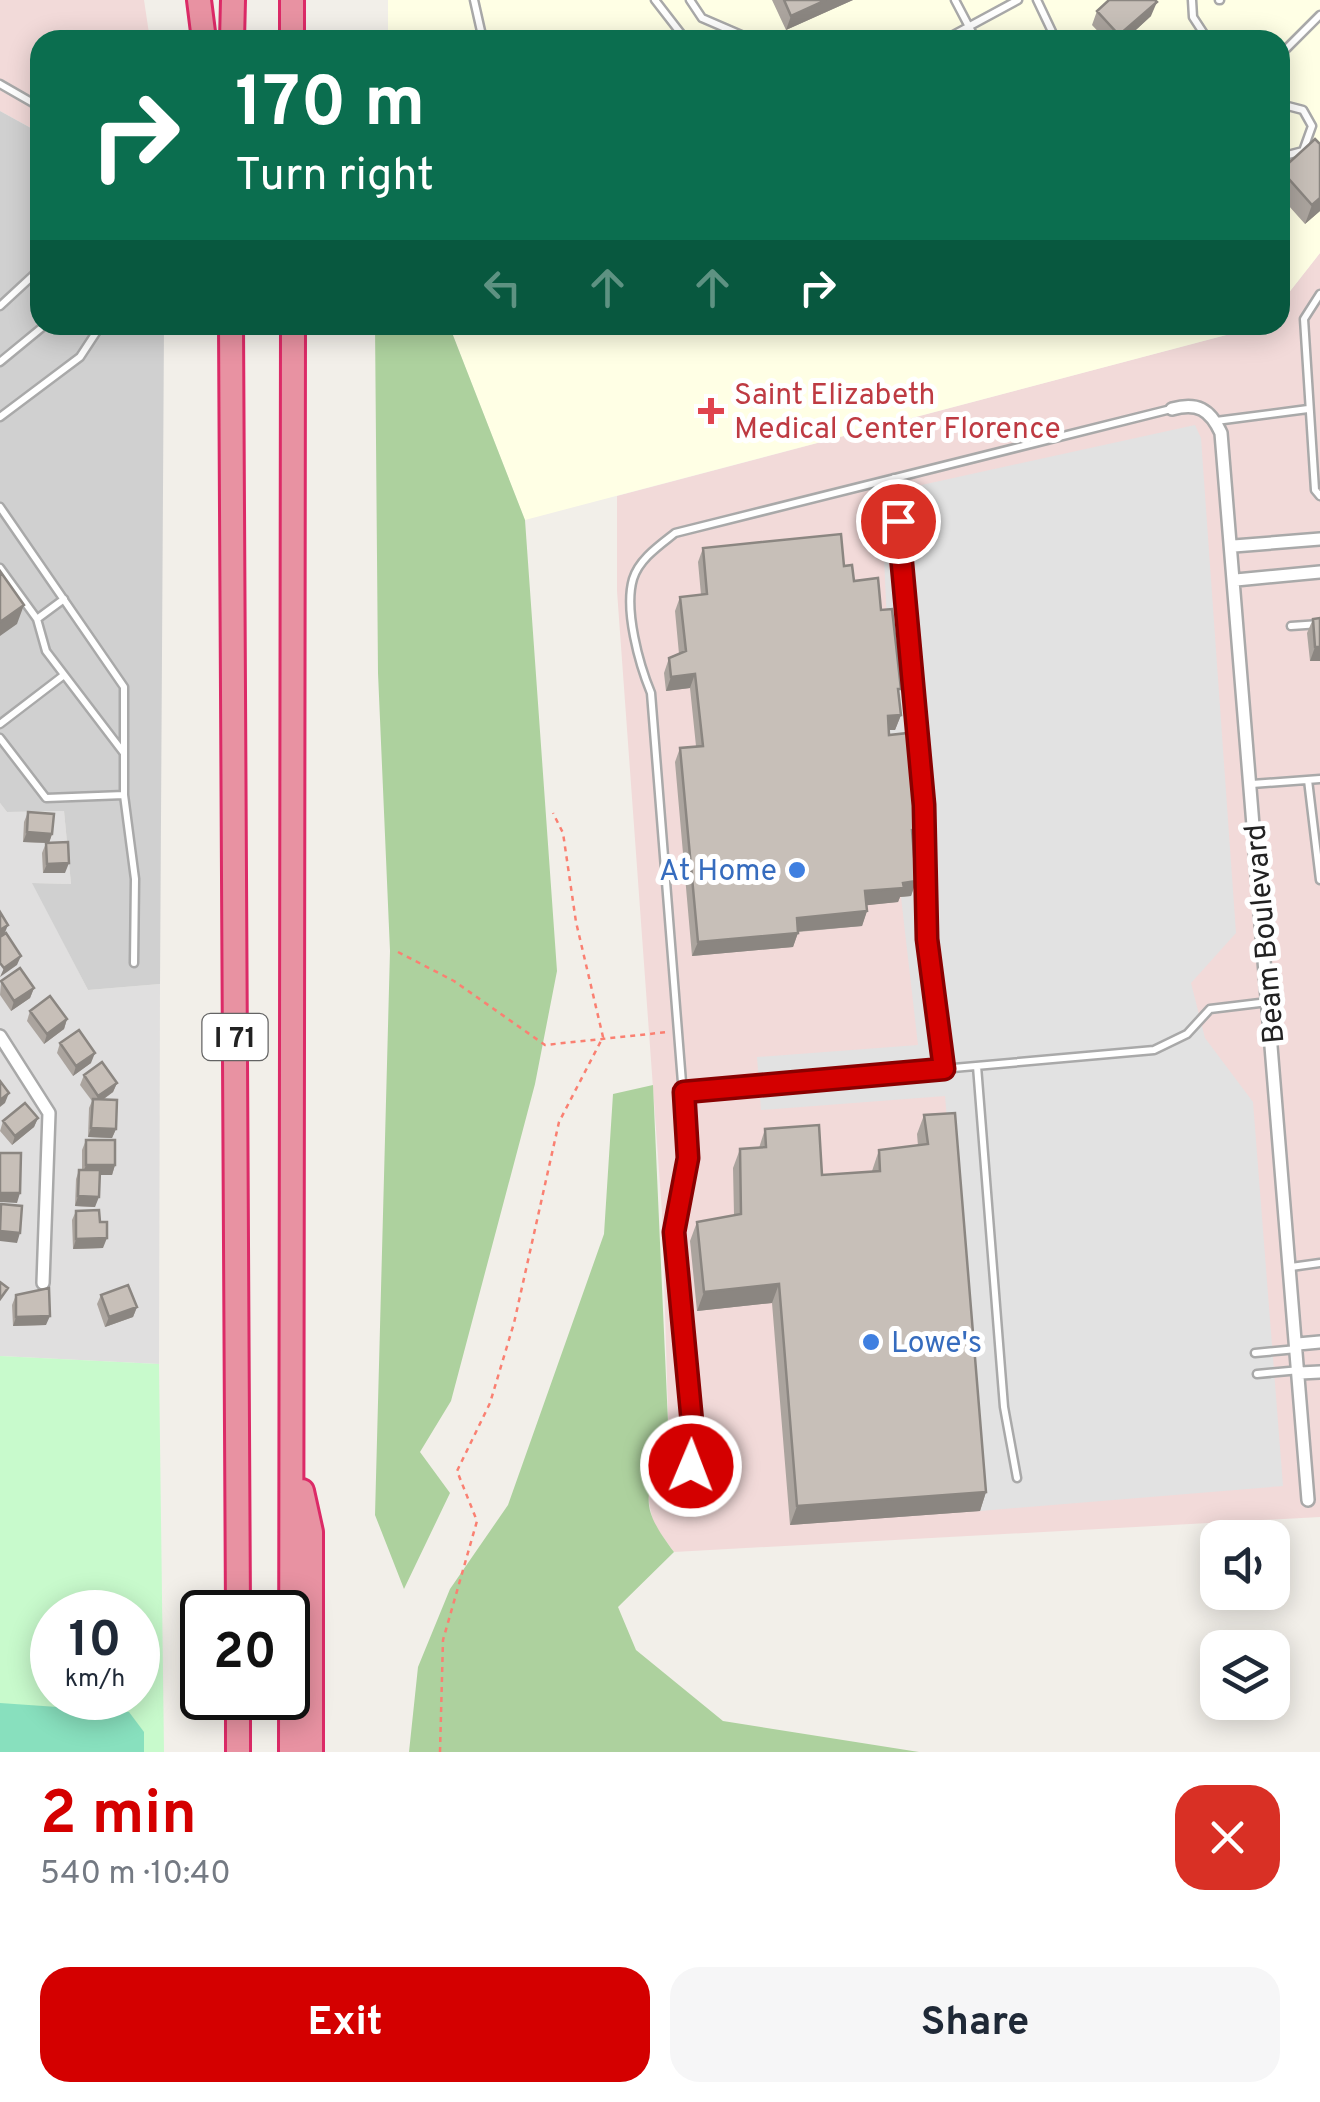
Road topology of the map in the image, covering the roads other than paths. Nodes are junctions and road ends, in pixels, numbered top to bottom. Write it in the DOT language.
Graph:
graph roads {
  1 [pos="199,0"];
  2 [pos="233,0"];
  3 [pos="292,0"];
  4 [pos="474,0"];
  5 [pos="655,0"];
  6 [pos="690,0"];
  7 [pos="956,0"];
  8 [pos="1018,0"];
  9 [pos="1036,0"];
  10 [pos="1192,0"];
  11 [pos="1320,16"];
  12 [pos="968,26"];
  13 [pos="203,30"];
  14 [pos="232,30"];
  15 [pos="292,30"];
  16 [pos="479,30"];
  17 [pos="678,30"];
  18 [pos="730,30"];
  19 [pos="961,30"];
  20 [pos="970,30"];
  21 [pos="1051,30"];
  22 [pos="1201,30"];
  23 [pos="1290,45"];
  24 [pos="0,84"];
  25 [pos="30,101"];
  26 [pos="1290,107"];
  27 [pos="1290,154"];
  28 [pos="30,279"];
  29 [pos="1320,294"];
  30 [pos="0,306"];
  31 [pos="33,335"];
  32 [pos="94,335"];
  33 [pos="231,335"];
  34 [pos="292,335"];
  35 [pos="0,362"];
  36 [pos="1172,409"];
  37 [pos="1308,409"];
  38 [pos="0,417"];
  39 [pos="1216,421"];
  40 [pos="894,478"];
  41 [pos="1320,496"];
  42 [pos="0,507"];
  43 [pos="1320,540"];
  44 [pos="1234,546"];
  45 [pos="0,568"];
  46 [pos="1320,572"];
  47 [pos="1236,580"];
  48 [pos="64,599"];
  49 [pos="37,619"];
  50 [pos="1320,624"];
  51 [pos="1291,626"];
  52 [pos="64,675"];
  53 [pos="0,724"];
  54 [pos="0,738"];
  55 [pos="125,755"];
  56 [pos="1320,779"];
  57 [pos="1308,780"];
  58 [pos="1252,784"];
  59 [pos="124,795"];
  60 [pos="1320,880"];
  61 [pos="134,963"];
  62 [pos="1269,1002"];
  63 [pos="0,1036"];
  64 [pos="977,1066"];
  65 [pos="944,1069"];
  66 [pos="684,1092"];
  67 [pos="1320,1263"];
  68 [pos="1292,1266"];
  69 [pos="43,1283"];
  70 [pos="1320,1342"];
  71 [pos="1298,1346"];
  72 [pos="1255,1354"];
  73 [pos="1300,1371"];
  74 [pos="1320,1372"];
  75 [pos="1257,1374"];
  76 [pos="293,1447"];
  77 [pos="1017,1478"];
  78 [pos="688,1488"];
  79 [pos="1314,1498"];
  80 [pos="238,1590"];
  81 [pos="238,1720"];
  82 [pos="238,1752"];
  83 [pos="290,1752"];
  84 [pos="312,1752"];
  1 -- 13 [label="highway"];
  2 -- 14 [label="highway"];
  3 -- 15 [label="highway"];
  4 -- 16 [label="lane"];
  5 -- 17 [label="lane"];
  6 -- 18 [label="lane"];
  7 -- 12 [label="lane"];
  8 -- 12 [label="lane"];
  9 -- 21 [label="lane"];
  10 -- 22 [label="lane"];
  11 -- 23 [label="lane"];
  12 -- 19 [label="lane"];
  12 -- 20 [label="lane"];
  24 -- 25 [label="lane"];
  26 -- 27 [label="lane"];
  28 -- 30 [label="lane"];
  29 -- 37 [label="lane"];
  31 -- 35 [label="lane"];
  32 -- 38 [label="lane"];
  33 -- 80 [label="highway, I 71"];
  34 -- 76 [label="highway, I 71"];
  36 -- 39 [label="street"];
  36 -- 40 [label="lane"];
  37 -- 39 [label="lane"];
  37 -- 41 [label="lane"];
  39 -- 44 [label="street, Beam Boulevard"];
  40 -- 65 [label="lane"];
  40 -- 66 [label="lane"];
  42 -- 48 [label="lane"];
  43 -- 44 [label="street"];
  44 -- 47 [label="street, Beam Boulevard"];
  45 -- 49 [label="lane"];
  46 -- 47 [label="street"];
  47 -- 58 [label="street, Beam Boulevard"];
  48 -- 49 [label="lane"];
  48 -- 55 [label="lane"];
  49 -- 52 [label="lane"];
  50 -- 51 [label="lane"];
  52 -- 53 [label="lane"];
  52 -- 55 [label="lane"];
  54 -- 59 [label="lane"];
  55 -- 59 [label="lane"];
  56 -- 57 [label="lane"];
  57 -- 58 [label="lane"];
  57 -- 60 [label="lane"];
  58 -- 62 [label="street, Beam Boulevard"];
  59 -- 61 [label="lane"];
  62 -- 64 [label="lane"];
  62 -- 68 [label="street, Beam Boulevard"];
  63 -- 69 [label="street"];
  64 -- 65 [label="lane"];
  64 -- 77 [label="lane"];
  65 -- 66 [label="lane"];
  66 -- 78 [label="lane"];
  67 -- 68 [label="lane"];
  68 -- 71 [label="street, Beam Boulevard"];
  70 -- 71 [label="street"];
  71 -- 72 [label="lane"];
  71 -- 73 [label="street, Beam Boulevard"];
  73 -- 74 [label="street"];
  73 -- 75 [label="lane"];
  73 -- 79 [label="street, Beam Boulevard"];
  76 -- 83 [label="highway, I 71"];
  76 -- 84 [label="highway"];
  81 -- 82 [label="highway"];
}
